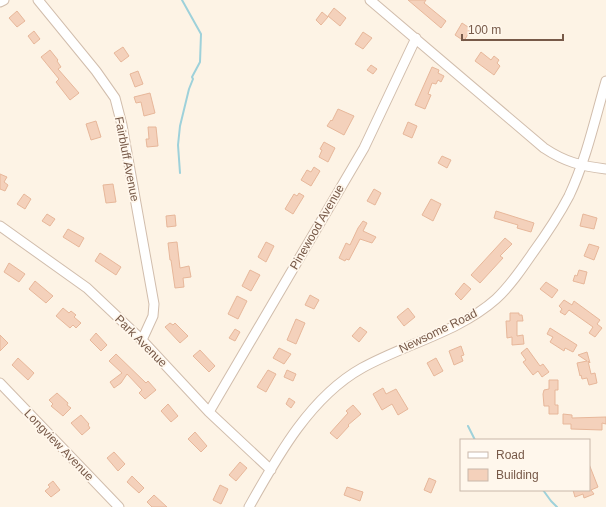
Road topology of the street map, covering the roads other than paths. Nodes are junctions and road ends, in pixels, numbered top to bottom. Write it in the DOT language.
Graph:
graph roads {
  1 [pos="4,0"];
  2 [pos="38,0"];
  3 [pos="370,0"];
  4 [pos="0,2"];
  5 [pos="416,38"];
  6 [pos="606,81"];
  7 [pos="581,166"];
  8 [pos="606,169"];
  9 [pos="0,226"];
  10 [pos="142,340"];
  11 [pos="0,383"];
  12 [pos="210,412"];
  13 [pos="270,470"];
  14 [pos="119,507"];
  15 [pos="249,507"];
  1 -- 4 [label="street"];
  2 -- 10 [label="street, Fairbluff Avenue"];
  3 -- 5 [label="street"];
  5 -- 7 [label="street"];
  5 -- 12 [label="street, Pinewood Avenue"];
  6 -- 7 [label="street, Newsome Road"];
  7 -- 8 [label="street"];
  7 -- 13 [label="street, Newsome Road"];
  9 -- 10 [label="street, Park Avenue"];
  10 -- 12 [label="street, Park Avenue"];
  11 -- 14 [label="street, Longview Avenue"];
  12 -- 13 [label="street, Park Avenue"];
  13 -- 15 [label="street, Newsome Road"];
}
